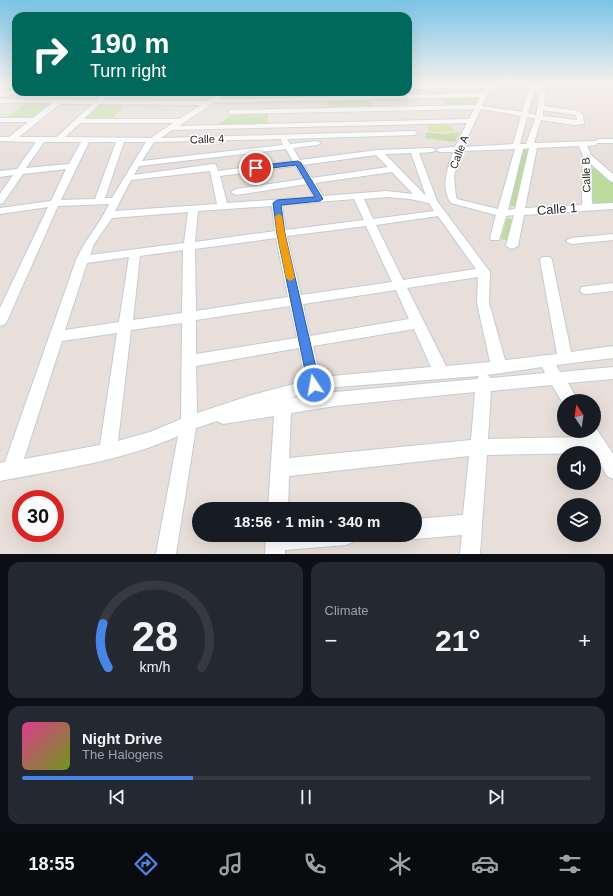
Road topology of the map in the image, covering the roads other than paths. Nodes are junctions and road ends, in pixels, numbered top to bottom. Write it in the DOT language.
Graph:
graph roads {
  1 [pos="49,109"];
  2 [pos="91,109"];
  3 [pos="199,109"];
  4 [pos="235,109"];
  5 [pos="376,109"];
  6 [pos="383,109"];
  7 [pos="477,109"];
  8 [pos="491,109"];
  9 [pos="527,109"];
  10 [pos="540,109"];
  11 [pos="552,109"];
  12 [pos="414,110"];
  13 [pos="196,111"];
  14 [pos="526,114"];
  15 [pos="226,116"];
  16 [pos="539,116"];
  17 [pos="0,120"];
  18 [pos="35,120"];
  19 [pos="79,121"];
  20 [pos="181,121"];
  21 [pos="421,121"];
  22 [pos="472,121"];
  23 [pos="211,127"];
  24 [pos="170,128"];
  25 [pos="414,133"];
  26 [pos="282,137"];
  27 [pos="42,139"];
  28 [pos="59,139"];
  29 [pos="4,140"];
  30 [pos="86,140"];
  31 [pos="121,140"];
  32 [pos="152,140"];
  33 [pos="204,140"];
  34 [pos="344,140"];
  35 [pos="613,141"];
  36 [pos="582,143"];
  37 [pos="530,145"];
  38 [pos="288,146"];
  39 [pos="456,146"];
  40 [pos="516,146"];
  41 [pos="414,150"];
  42 [pos="378,152"];
  43 [pos="209,156"];
  44 [pos="587,156"];
  45 [pos="298,163"];
  46 [pos="136,164"];
  47 [pos="72,166"];
  48 [pos="394,169"];
  49 [pos="214,171"];
  50 [pos="19,173"];
  51 [pos="0,174"];
  52 [pos="128,178"];
  53 [pos="613,179"];
  54 [pos="309,181"];
  55 [pos="236,192"];
  56 [pos="358,196"];
  57 [pos="320,199"];
  58 [pos="427,199"];
  59 [pos="0,201"];
  60 [pos="115,201"];
  61 [pos="99,202"];
  62 [pos="54,203"];
  63 [pos="277,203"];
  64 [pos="613,206"];
  65 [pos="223,207"];
  66 [pos="587,207"];
  67 [pos="193,210"];
  68 [pos="0,211"];
  69 [pos="519,212"];
  70 [pos="441,213"];
  71 [pos="501,214"];
  72 [pos="109,215"];
  73 [pos="370,222"];
  74 [pos="281,234"];
  75 [pos="613,237"];
  76 [pos="495,238"];
  77 [pos="571,241"];
  78 [pos="189,246"];
  79 [pos="512,246"];
  80 [pos="135,253"];
  81 [pos="82,260"];
  82 [pos="546,260"];
  83 [pos="484,272"];
  84 [pos="400,285"];
  85 [pos="613,287"];
  86 [pos="586,290"];
  87 [pos="295,301"];
  88 [pos="189,317"];
  89 [pos="0,321"];
  90 [pos="418,323"];
  91 [pos="126,326"];
  92 [pos="55,337"];
  93 [pos="304,342"];
  94 [pos="610,356"];
  95 [pos="565,359"];
  96 [pos="189,361"];
  97 [pos="546,362"];
  98 [pos="492,368"];
  99 [pos="441,372"];
  100 [pos="613,373"];
  101 [pos="556,379"];
  102 [pos="314,385"];
  103 [pos="483,386"];
  104 [pos="566,394"];
  105 [pos="283,400"];
  106 [pos="189,423"];
  107 [pos="593,438"];
  108 [pos="479,447"];
  109 [pos="108,452"];
  110 [pos="280,468"];
  111 [pos="613,470"];
  112 [pos="5,471"];
  113 [pos="278,502"];
  114 [pos="473,524"];
  115 [pos="422,528"];
  116 [pos="166,554"];
  117 [pos="470,554"];
  1 -- 18 [label="street"];
  2 -- 19 [label="street"];
  3 -- 13 [label="street"];
  4 -- 15 [label="street"];
  5 -- 6 [label="street"];
  5 -- 15 [label="street"];
  7 -- 22 [label="street, Calle A"];
  8 -- 14 [label="street"];
  9 -- 14 [label="street"];
  10 -- 16 [label="street"];
  11 -- 16 [label="street"];
  12 -- 21 [label="street"];
  13 -- 20 [label="street"];
  14 -- 16 [label="street"];
  14 -- 40 [label="street"];
  15 -- 23 [label="street"];
  16 -- 37 [label="street"];
  17 -- 18 [label="street"];
  18 -- 29 [label="street"];
  19 -- 20 [label="street"];
  19 -- 28 [label="street"];
  20 -- 24 [label="street"];
  22 -- 23 [label="street"];
  22 -- 39 [label="street, Calle A"];
  23 -- 24 [label="street"];
  24 -- 32 [label="street"];
  25 -- 26 [label="street, Calle 4"];
  26 -- 33 [label="street, Calle 4"];
  26 -- 38 [label="street"];
  27 -- 28 [label="street, Calle 4"];
  27 -- 29 [label="street, Calle 4"];
  27 -- 50 [label="street"];
  28 -- 30 [label="street, Calle 4"];
  30 -- 31 [label="street, Calle 4"];
  30 -- 47 [label="street"];
  31 -- 32 [label="street, Calle 4"];
  31 -- 61 [label="street"];
  32 -- 33 [label="street, Calle 4"];
  32 -- 46 [label="street"];
  33 -- 43 [label="street"];
  34 -- 38 [label="street"];
  35 -- 36 [label="street"];
  36 -- 37 [label="street"];
  36 -- 44 [label="street, Calle B"];
  37 -- 40 [label="street"];
  37 -- 69 [label="street"];
  38 -- 43 [label="street"];
  38 -- 45 [label="street"];
  39 -- 40 [label="street"];
  39 -- 41 [label="street"];
  39 -- 71 [label="street, Calle A"];
  40 -- 71 [label="street"];
  41 -- 42 [label="street"];
  41 -- 58 [label="street"];
  42 -- 45 [label="street"];
  42 -- 48 [label="street"];
  43 -- 46 [label="street"];
  43 -- 49 [label="street"];
  44 -- 53 [label="street"];
  44 -- 66 [label="street, Calle B"];
  45 -- 49 [label="street"];
  45 -- 54 [label="street"];
  46 -- 52 [label="street"];
  47 -- 50 [label="street"];
  47 -- 62 [label="street"];
  48 -- 54 [label="street"];
  48 -- 58 [label="street"];
  49 -- 52 [label="street"];
  49 -- 65 [label="street"];
  50 -- 51 [label="street"];
  50 -- 59 [label="street"];
  52 -- 60 [label="street"];
  54 -- 55 [label="street"];
  54 -- 57 [label="street"];
  56 -- 57 [label="street"];
  56 -- 58 [label="street"];
  56 -- 73 [label="street"];
  57 -- 63 [label="street"];
  58 -- 70 [label="street"];
  60 -- 61 [label="street"];
  60 -- 72 [label="street"];
  61 -- 62 [label="street"];
  62 -- 68 [label="street"];
  62 -- 89 [label="street"];
  63 -- 65 [label="street"];
  63 -- 74 [label="street"];
  64 -- 66 [label="street, Calle 1"];
  65 -- 67 [label="street"];
  66 -- 69 [label="street, Calle 1"];
  67 -- 72 [label="street"];
  67 -- 78 [label="street"];
  69 -- 71 [label="street, Calle 1"];
  69 -- 79 [label="street"];
  70 -- 73 [label="street"];
  70 -- 83 [label="street"];
  71 -- 76 [label="street"];
  72 -- 81 [label="street"];
  73 -- 74 [label="street"];
  73 -- 84 [label="street"];
  74 -- 78 [label="street"];
  74 -- 87 [label="street"];
  75 -- 77 [label="street"];
  78 -- 80 [label="street"];
  78 -- 88 [label="street"];
  80 -- 81 [label="street"];
  80 -- 91 [label="street"];
  81 -- 92 [label="street"];
  82 -- 95 [label="street"];
  83 -- 84 [label="street"];
  83 -- 98 [label="street"];
  84 -- 87 [label="street"];
  84 -- 90 [label="street"];
  85 -- 86 [label="street"];
  87 -- 88 [label="street"];
  87 -- 93 [label="street"];
  88 -- 91 [label="street"];
  88 -- 96 [label="street"];
  90 -- 93 [label="street"];
  90 -- 99 [label="street"];
  91 -- 92 [label="street"];
  91 -- 109 [label="street"];
  92 -- 112 [label="street"];
  93 -- 96 [label="street"];
  93 -- 102 [label="street"];
  94 -- 95 [label="street"];
  95 -- 97 [label="street"];
  96 -- 106 [label="street"];
  97 -- 98 [label="street"];
  97 -- 101 [label="street"];
  98 -- 99 [label="street"];
  98 -- 103 [label="street"];
  99 -- 102 [label="street"];
  100 -- 101 [label="street"];
  101 -- 103 [label="street"];
  101 -- 104 [label="street"];
  102 -- 105 [label="street"];
  103 -- 105 [label="street"];
  103 -- 108 [label="street"];
  105 -- 106 [label="street"];
  105 -- 110 [label="street"];
  106 -- 109 [label="street"];
  106 -- 116 [label="street"];
  107 -- 108 [label="street"];
  107 -- 111 [label="street"];
  108 -- 110 [label="street"];
  108 -- 114 [label="street"];
  109 -- 112 [label="street"];
  110 -- 113 [label="street"];
  114 -- 115 [label="street"];
  114 -- 117 [label="street"];
}
